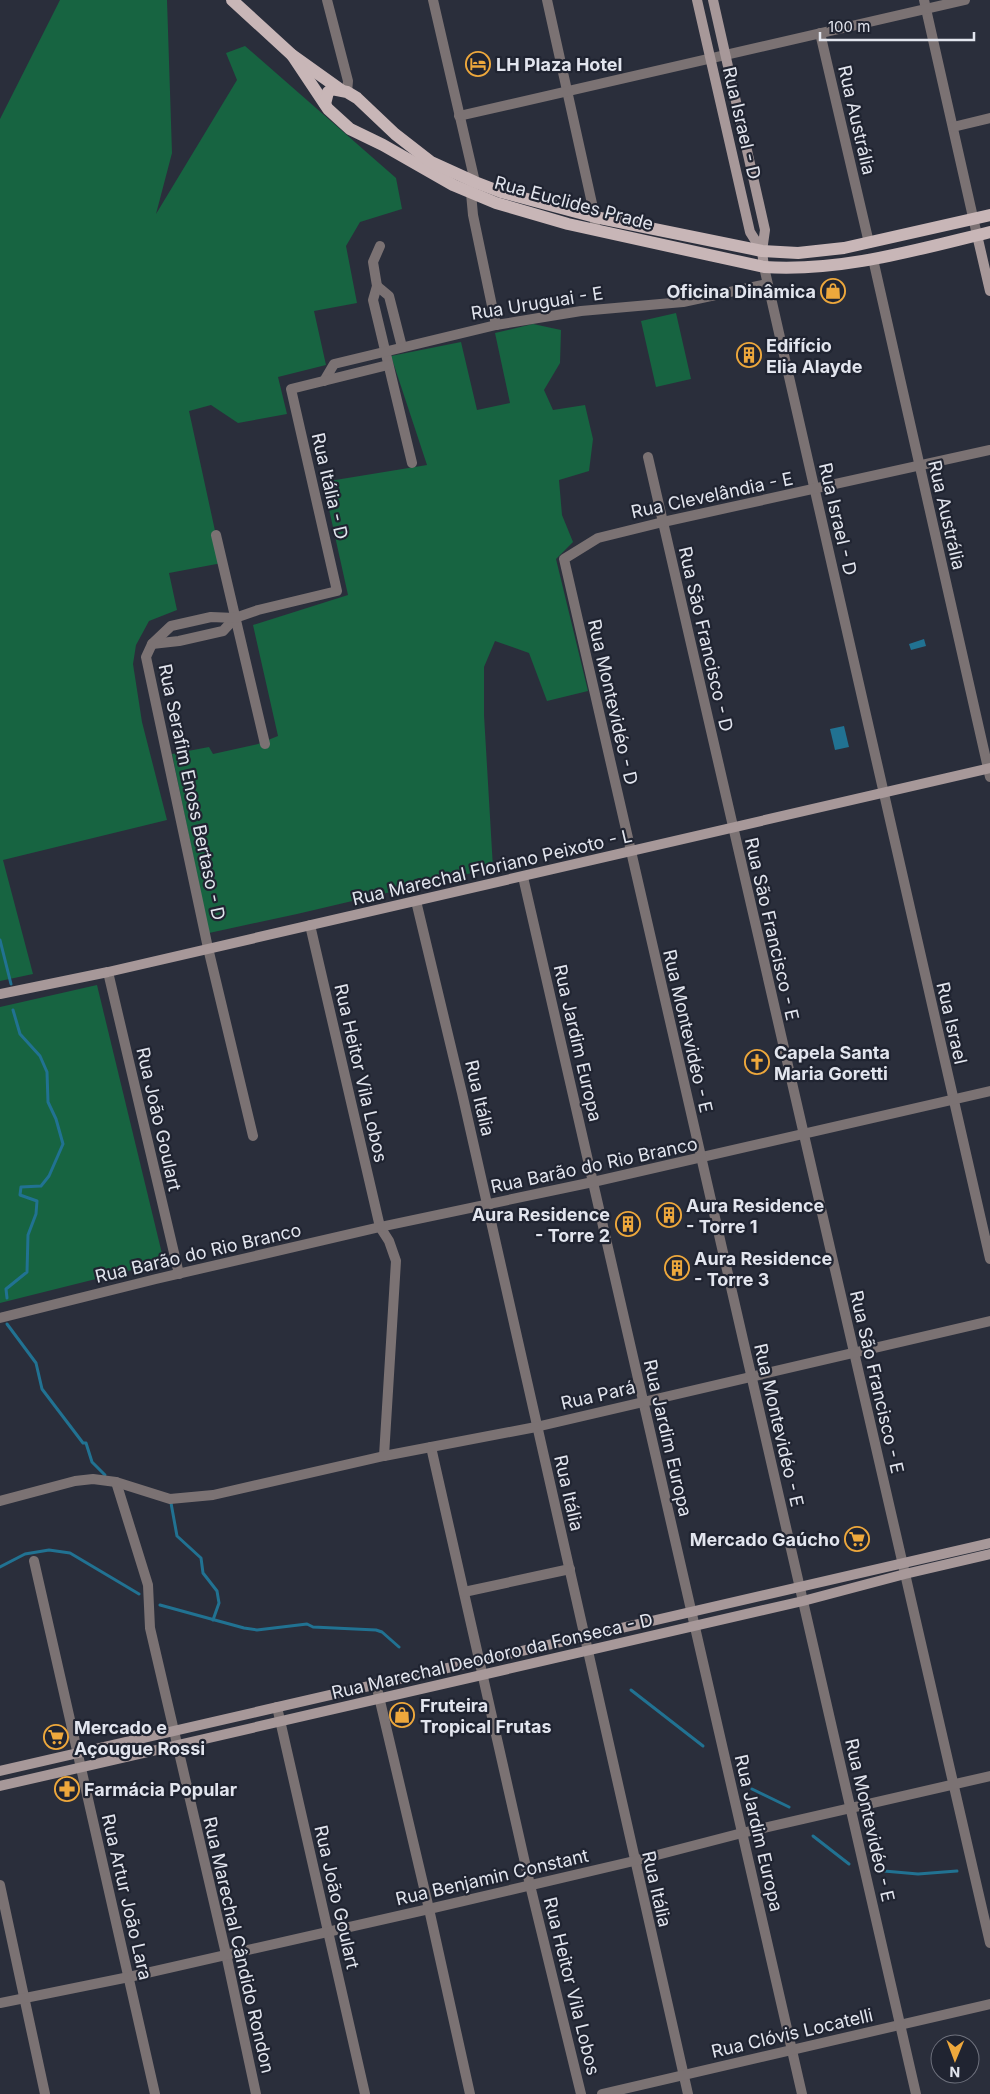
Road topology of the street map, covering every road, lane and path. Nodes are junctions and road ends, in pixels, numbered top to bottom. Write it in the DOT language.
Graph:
graph roads {
  1 [pos="232,0"];
  2 [pos="327,0"];
  3 [pos="433,0"];
  4 [pos="547,0"];
  5 [pos="697,0"];
  6 [pos="713,0"];
  7 [pos="965,0"];
  8 [pos="924,4"];
  9 [pos="820,33"];
  10 [pos="292,55"];
  11 [pos="725,55"];
  12 [pos="710,58"];
  13 [pos="345,91"];
  14 [pos="567,91"];
  15 [pos="325,104"];
  16 [pos="374,114"];
  17 [pos="459,116"];
  18 [pos="990,118"];
  19 [pos="952,127"];
  20 [pos="358,132"];
  21 [pos="473,188"];
  22 [pos="990,215"];
  23 [pos="974,219"];
  24 [pos="595,223"];
  25 [pos="984,234"];
  26 [pos="869,243"];
  27 [pos="380,246"];
  28 [pos="762,251"];
  29 [pos="873,259"];
  30 [pos="764,268"];
  31 [pos="767,284"];
  32 [pos="377,286"];
  33 [pos="990,290"];
  34 [pos="389,296"];
  35 [pos="373,300"];
  36 [pos="496,325"];
  37 [pos="402,347"];
  38 [pos="385,352"];
  39 [pos="388,366"];
  40 [pos="324,381"];
  41 [pos="990,450"];
  42 [pos="648,457"];
  43 [pos="412,463"];
  44 [pos="919,466"];
  45 [pos="814,490"];
  46 [pos="663,522"];
  47 [pos="216,535"];
  48 [pos="564,559"];
  49 [pos="235,618"];
  50 [pos="152,644"];
  51 [pos="265,744"];
  52 [pos="989,771"];
  53 [pos="884,793"];
  54 [pos="732,828"];
  55 [pos="630,851"];
  56 [pos="523,877"];
  57 [pos="416,901"];
  58 [pos="310,925"];
  59 [pos="208,948"];
  60 [pos="108,972"];
  61 [pos="0,994"];
  62 [pos="990,1091"];
  63 [pos="952,1100"];
  64 [pos="803,1134"];
  65 [pos="253,1136"];
  66 [pos="701,1158"];
  67 [pos="593,1182"];
  68 [pos="487,1205"];
  69 [pos="380,1227"];
  70 [pos="990,1259"];
  71 [pos="179,1274"];
  72 [pos="0,1318"];
  73 [pos="990,1321"];
  74 [pos="854,1353"];
  75 [pos="751,1377"];
  76 [pos="643,1402"];
  77 [pos="536,1426"];
  78 [pos="431,1447"];
  79 [pos="384,1456"];
  80 [pos="116,1482"];
  81 [pos="0,1501"];
  82 [pos="990,1543"];
  83 [pos="990,1554"];
  84 [pos="34,1561"];
  85 [pos="904,1568"];
  86 [pos="570,1569"];
  87 [pos="800,1587"];
  88 [pos="464,1592"];
  89 [pos="803,1601"];
  90 [pos="691,1612"];
  91 [pos="695,1626"];
  92 [pos="584,1636"];
  93 [pos="587,1650"];
  94 [pos="479,1660"];
  95 [pos="482,1674"];
  96 [pos="376,1684"];
  97 [pos="379,1698"];
  98 [pos="277,1707"];
  99 [pos="280,1721"];
  100 [pos="174,1731"];
  101 [pos="177,1745"];
  102 [pos="78,1753"];
  103 [pos="81,1767"];
  104 [pos="0,1771"];
  105 [pos="990,1776"];
  106 [pos="953,1784"];
  107 [pos="0,1786"];
  108 [pos="850,1808"];
  109 [pos="742,1833"];
  110 [pos="634,1861"];
  111 [pos="0,1885"];
  112 [pos="530,1885"];
  113 [pos="429,1909"];
  114 [pos="328,1930"];
  115 [pos="990,1943"];
  116 [pos="226,1954"];
  117 [pos="129,1977"];
  118 [pos="24,1998"];
  119 [pos="0,2003"];
  120 [pos="990,2004"];
  121 [pos="900,2024"];
  122 [pos="792,2050"];
  123 [pos="683,2075"];
  124 [pos="46,2094"];
  125 [pos="155,2094"];
  126 [pos="256,2094"];
  127 [pos="365,2094"];
  128 [pos="470,2094"];
  129 [pos="581,2094"];
  130 [pos="602,2094"];
  131 [pos="688,2094"];
  132 [pos="802,2094"];
  133 [pos="916,2094"];
  1 -- 10 [label="main road, Rua Euclides Prade"];
  2 -- 13 [label="street"];
  3 -- 17 [label="street"];
  4 -- 14 [label="street"];
  5 -- 12 [label="street, Rua Israel - D"];
  6 -- 11 [label="street, Rua Israel - D"];
  7 -- 8 [label="street"];
  8 -- 9 [label="street"];
  8 -- 19 [label="street"];
  9 -- 11 [label="street"];
  9 -- 26 [label="street, Rua Austrália"];
  10 -- 13 [label="main road, Rua Euclides Prade"];
  10 -- 15 [label="main road, Rua Euclides Prade"];
  11 -- 12 [label="street"];
  11 -- 28 [label="street, Rua Israel - D"];
  12 -- 14 [label="street"];
  12 -- 28 [label="street, Rua Israel - D"];
  13 -- 15 [label="main road"];
  13 -- 16 [label="main road, Rua Euclides Prade"];
  14 -- 17 [label="street"];
  14 -- 24 [label="street"];
  15 -- 20 [label="main road, Rua Euclides Prade"];
  16 -- 20 [label="main road"];
  16 -- 21 [label="main road, Rua Euclides Prade"];
  17 -- 21 [label="street"];
  18 -- 19 [label="street"];
  19 -- 23 [label="street"];
  20 -- 21 [label="main road, Rua Euclides Prade"];
  21 -- 24 [label="main road, Rua Euclides Prade"];
  21 -- 36 [label="street"];
  22 -- 23 [label="main road"];
  23 -- 25 [label="street"];
  23 -- 26 [label="main road"];
  24 -- 28 [label="main road, Rua Euclides Prade"];
  24 -- 30 [label="main road, Rua Euclides Prade"];
  25 -- 29 [label="main road"];
  25 -- 33 [label="street"];
  26 -- 28 [label="main road"];
  27 -- 32 [label="street"];
  28 -- 30 [label="street, Rua Israel - D"];
  29 -- 30 [label="main road"];
  29 -- 44 [label="street, Rua Austrália"];
  30 -- 31 [label="street, Rua Israel - D"];
  31 -- 36 [label="street, Rua Uruguai - E"];
  31 -- 45 [label="street, Rua Israel - D"];
  32 -- 34 [label="street"];
  32 -- 35 [label="street"];
  34 -- 35 [label="street"];
  34 -- 37 [label="street"];
  35 -- 38 [label="street"];
  36 -- 37 [label="street, Rua Uruguai - E"];
  37 -- 38 [label="street, Rua Uruguai - E"];
  38 -- 39 [label="street"];
  38 -- 40 [label="street, Rua Uruguai - E"];
  39 -- 40 [label="street"];
  39 -- 43 [label="street"];
  40 -- 49 [label="street, Rua Itália - D"];
  41 -- 44 [label="street, Rua Clevelândia - E"];
  42 -- 46 [label="street, Rua São Francisco - D"];
  44 -- 45 [label="street, Rua Clevelândia - E"];
  44 -- 52 [label="street, Rua Austrália"];
  45 -- 46 [label="street, Rua Clevelândia - E"];
  45 -- 53 [label="street, Rua Israel - D"];
  46 -- 48 [label="street, Rua Clevelândia - E"];
  46 -- 54 [label="street, Rua São Francisco - D"];
  47 -- 49 [label="street"];
  48 -- 55 [label="street, Rua Montevidéo - D"];
  49 -- 50 [label="street"];
  49 -- 50 [label="street"];
  49 -- 51 [label="street"];
  50 -- 59 [label="street, Rua Serafim Enoss Bertaso - D"];
  52 -- 53 [label="street, Rua Marechal Floriano Peixoto - L"];
  53 -- 54 [label="street, Rua Marechal Floriano Peixoto - L"];
  53 -- 63 [label="street, Rua Israel"];
  54 -- 55 [label="street, Rua Marechal Floriano Peixoto - L"];
  54 -- 64 [label="street, Rua São Francisco - E"];
  55 -- 56 [label="street, Rua Marechal Floriano Peixoto - L"];
  55 -- 66 [label="street, Rua Montevidéo - E"];
  56 -- 57 [label="street, Rua Marechal Floriano Peixoto - L"];
  56 -- 67 [label="street, Rua Jardim Europa"];
  57 -- 58 [label="street, Rua Marechal Floriano Peixoto - L"];
  57 -- 68 [label="street, Rua Itália"];
  58 -- 59 [label="street, Rua Marechal Floriano Peixoto - L"];
  58 -- 69 [label="street, Rua Heitor Vila Lobos"];
  59 -- 60 [label="street, Rua Marechal Floriano Peixoto - L"];
  59 -- 65 [label="street, Rua Serafim Enoss Bertaso - D"];
  60 -- 61 [label="street, Rua Marechal Floriano Peixoto - L"];
  60 -- 71 [label="street, Rua João Goulart"];
  62 -- 63 [label="street, Rua Barão do Rio Branco"];
  63 -- 64 [label="street, Rua Barão do Rio Branco"];
  63 -- 70 [label="street, Rua Israel"];
  64 -- 66 [label="street, Rua Barão do Rio Branco"];
  64 -- 74 [label="street, Rua São Francisco - E"];
  66 -- 67 [label="street, Rua Barão do Rio Branco"];
  66 -- 75 [label="street, Rua Montevidéo - E"];
  67 -- 68 [label="street, Rua Barão do Rio Branco"];
  67 -- 76 [label="street, Rua Jardim Europa"];
  68 -- 69 [label="street, Rua Barão do Rio Branco"];
  68 -- 77 [label="street, Rua Itália"];
  69 -- 71 [label="street, Rua Barão do Rio Branco"];
  69 -- 79 [label="street, Rua Heitor Vila Lobos"];
  71 -- 72 [label="street, Rua Barão do Rio Branco"];
  73 -- 74 [label="street, Rua Pará"];
  74 -- 75 [label="street, Rua Pará"];
  74 -- 85 [label="street, Rua São Francisco - E"];
  75 -- 76 [label="street, Rua Pará"];
  75 -- 87 [label="street, Rua Montevidéo - E"];
  76 -- 77 [label="street, Rua Pará"];
  76 -- 90 [label="street, Rua Jardim Europa"];
  77 -- 78 [label="street, Rua Pará"];
  77 -- 86 [label="street, Rua Itália"];
  78 -- 79 [label="street, Rua Pará"];
  78 -- 88 [label="street, Rua Heitor Vila Lobos"];
  79 -- 80 [label="street, Rua Pará"];
  80 -- 81 [label="street, Rua Pará"];
  80 -- 100 [label="street, Rua Marechal Cândido Rondon"];
  82 -- 85 [label="street, Rua Marechal Deodoro da Fonseca - D"];
  83 -- 85 [label="street, Rua Marechal Deodoro da Fonseca - D"];
  84 -- 102 [label="street, Rua Artur João Lara"];
  85 -- 87 [label="street, Rua Marechal Deodoro da Fonseca - D"];
  85 -- 89 [label="street, Rua Marechal Deodoro da Fonseca - D"];
  85 -- 106 [label="street, Rua São Francisco - E"];
  86 -- 88 [label="street"];
  86 -- 92 [label="street, Rua Itália"];
  87 -- 89 [label="street, Rua Montevidéo - E"];
  87 -- 90 [label="street, Rua Marechal Deodoro da Fonseca - D"];
  88 -- 94 [label="street, Rua Heitor Vila Lobos"];
  89 -- 91 [label="street, Rua Marechal Deodoro da Fonseca - D"];
  89 -- 108 [label="street, Rua Montevidéo - E"];
  90 -- 91 [label="street, Rua Jardim Europa"];
  90 -- 92 [label="street, Rua Marechal Deodoro da Fonseca - D"];
  91 -- 93 [label="street, Rua Marechal Deodoro da Fonseca - D"];
  91 -- 109 [label="street, Rua Jardim Europa"];
  92 -- 93 [label="street, Rua Itália"];
  92 -- 94 [label="street, Rua Marechal Deodoro da Fonseca - D"];
  93 -- 95 [label="street, Rua Marechal Deodoro da Fonseca - D"];
  93 -- 110 [label="street, Rua Itália"];
  94 -- 95 [label="street, Rua Heitor Vila Lobos"];
  94 -- 96 [label="street, Rua Marechal Deodoro da Fonseca - D"];
  95 -- 97 [label="street, Rua Marechal Deodoro da Fonseca - D"];
  95 -- 112 [label="street, Rua Heitor Vila Lobos"];
  96 -- 97 [label="street"];
  96 -- 98 [label="street, Rua Marechal Deodoro da Fonseca - D"];
  97 -- 99 [label="street, Rua Marechal Deodoro da Fonseca - D"];
  97 -- 113 [label="street"];
  98 -- 99 [label="street, Rua João Goulart"];
  98 -- 100 [label="street, Rua Marechal Deodoro da Fonseca - D"];
  99 -- 101 [label="street, Rua Marechal Deodoro da Fonseca - D"];
  99 -- 114 [label="street, Rua João Goulart"];
  100 -- 101 [label="street, Rua Marechal Cândido Rondon"];
  100 -- 102 [label="street, Rua Marechal Deodoro da Fonseca - D"];
  101 -- 103 [label="street, Rua Marechal Deodoro da Fonseca - D"];
  101 -- 116 [label="street, Rua Marechal Cândido Rondon"];
  102 -- 103 [label="street, Rua Artur João Lara"];
  102 -- 104 [label="street, Rua Marechal Deodoro da Fonseca - D"];
  103 -- 107 [label="street, Rua Marechal Deodoro da Fonseca - D"];
  103 -- 117 [label="street, Rua Artur João Lara"];
  105 -- 106 [label="street, Rua Benjamin Constant"];
  106 -- 108 [label="street, Rua Benjamin Constant"];
  106 -- 115 [label="street, Rua São Francisco - E"];
  108 -- 109 [label="street, Rua Benjamin Constant"];
  108 -- 121 [label="street, Rua Montevidéo - E"];
  109 -- 110 [label="street, Rua Benjamin Constant"];
  109 -- 122 [label="street, Rua Jardim Europa"];
  110 -- 112 [label="street, Rua Benjamin Constant"];
  110 -- 123 [label="street, Rua Itália"];
  111 -- 118 [label="street"];
  112 -- 113 [label="street, Rua Benjamin Constant"];
  112 -- 129 [label="street, Rua Heitor Vila Lobos"];
  113 -- 114 [label="street, Rua Benjamin Constant"];
  113 -- 128 [label="street"];
  114 -- 116 [label="street, Rua Benjamin Constant"];
  114 -- 127 [label="street, Rua João Goulart"];
  116 -- 117 [label="street, Rua Benjamin Constant"];
  116 -- 126 [label="street, Rua Marechal Cândido Rondon"];
  117 -- 118 [label="street, Rua Benjamin Constant"];
  117 -- 125 [label="street, Rua Artur João Lara"];
  118 -- 119 [label="street, Rua Benjamin Constant"];
  118 -- 124 [label="street"];
  120 -- 121 [label="street, Rua Clóvis Locatelli"];
  121 -- 122 [label="street, Rua Clóvis Locatelli"];
  121 -- 133 [label="street, Rua Montevidéo - E"];
  122 -- 123 [label="street, Rua Clóvis Locatelli"];
  122 -- 132 [label="street, Rua Jardim Europa"];
  123 -- 130 [label="street, Rua Clóvis Locatelli"];
  123 -- 131 [label="street, Rua Itália"];
}
